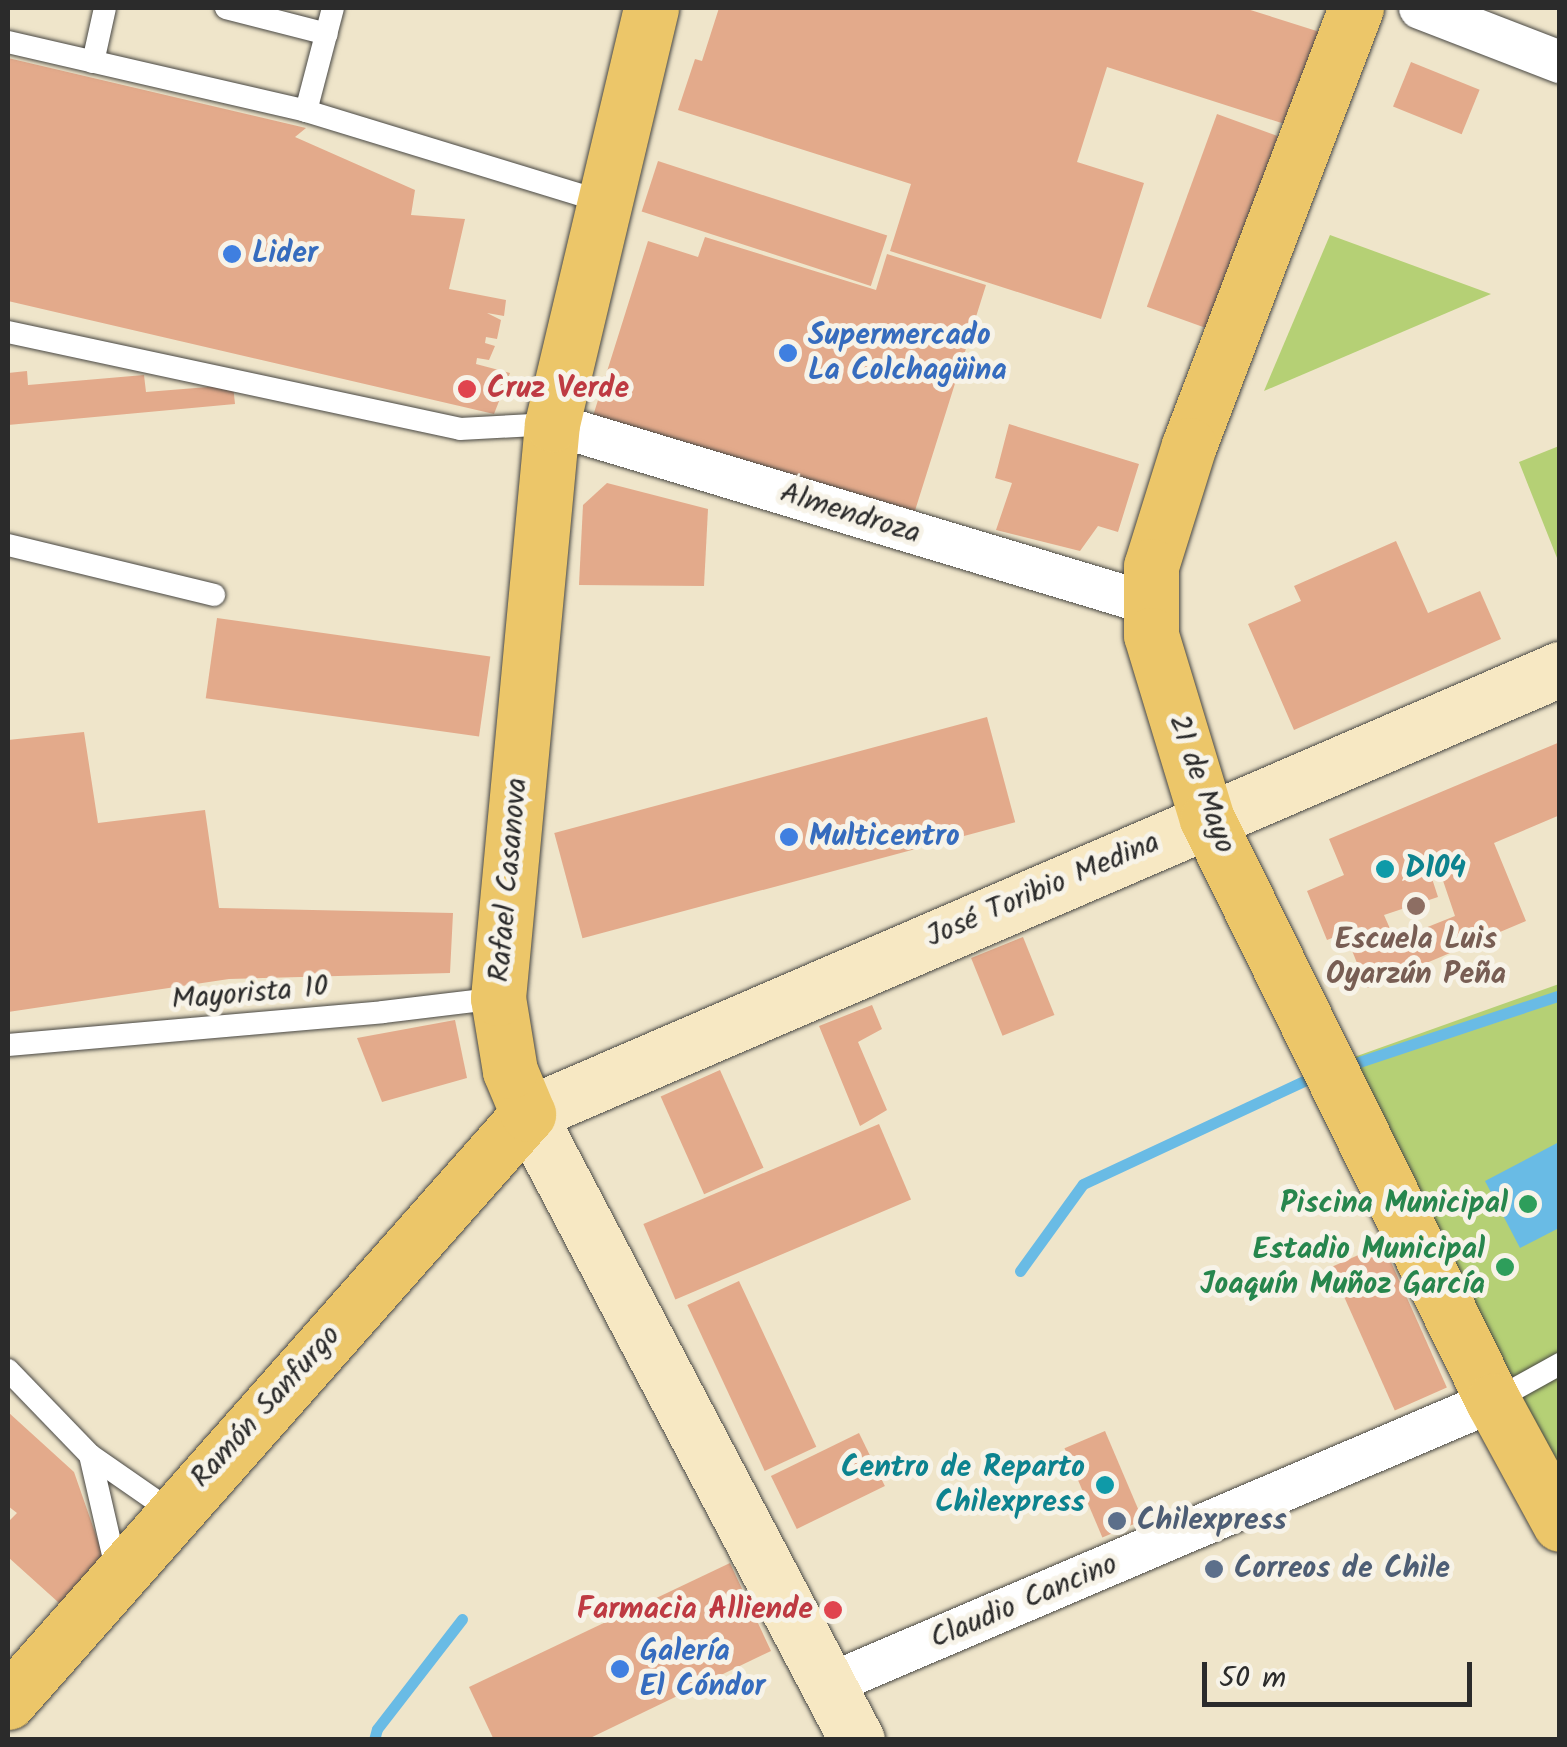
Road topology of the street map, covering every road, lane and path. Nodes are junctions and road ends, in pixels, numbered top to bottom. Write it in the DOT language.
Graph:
graph roads {
  1 [pos="106,8"];
  2 [pos="226,8"];
  3 [pos="333,8"];
  4 [pos="651,8"];
  5 [pos="1420,8"];
  6 [pos="1348,10"];
  7 [pos="326,34"];
  8 [pos="8,42"];
  9 [pos="93,62"];
  10 [pos="1560,62"];
  11 [pos="306,111"];
  12 [pos="606,203"];
  13 [pos="8,332"];
  14 [pos="552,424"];
  15 [pos="8,545"];
  16 [pos="214,595"];
  17 [pos="1148,604"];
  18 [pos="1560,669"];
  19 [pos="1208,818"];
  20 [pos="498,998"];
  21 [pos="8,1045"];
  22 [pos="528,1114"];
  23 [pos="1560,1364"];
  24 [pos="8,1370"];
  25 [pos="1493,1401"];
  26 [pos="90,1455"];
  27 [pos="172,1512"];
  28 [pos="1560,1524"];
  29 [pos="118,1576"];
  30 [pos="830,1684"];
  31 [pos="8,1702"];
  32 [pos="858,1740"];
  1 -- 9 [label="lane"];
  2 -- 7 [label="lane"];
  3 -- 7 [label="lane"];
  4 -- 12 [label="main road, Rafael Casanova"];
  5 -- 10 [label="street"];
  6 -- 17 [label="main road, 21 de Mayo"];
  7 -- 11 [label="lane"];
  8 -- 9 [label="lane"];
  9 -- 11 [label="lane"];
  11 -- 12 [label="lane"];
  12 -- 14 [label="main road, Rafael Casanova"];
  13 -- 14 [label="lane"];
  14 -- 17 [label="street, Almendroza"];
  14 -- 20 [label="main road, Rafael Casanova"];
  15 -- 16 [label="lane"];
  17 -- 19 [label="main road, 21 de Mayo"];
  18 -- 19 [label="street, José Toribio Medina"];
  19 -- 22 [label="street, José Toribio Medina"];
  19 -- 25 [label="main road, 21 de Mayo"];
  20 -- 21 [label="lane, Mayorista 10"];
  20 -- 22 [label="main road, Rafael Casanova"];
  22 -- 27 [label="main road, Ramón Sanfurgo"];
  22 -- 30 [label="street, Rafael Casanova"];
  23 -- 25 [label="lane"];
  24 -- 26 [label="lane"];
  25 -- 28 [label="main road, 21 de Mayo"];
  25 -- 30 [label="street, Claudio Cancino"];
  26 -- 27 [label="lane"];
  26 -- 29 [label="lane"];
  27 -- 29 [label="main road, Ramón Sanfurgo"];
  29 -- 31 [label="main road, Ramón Sanfurgo"];
  30 -- 32 [label="street, Rafael Casanova"];
}
